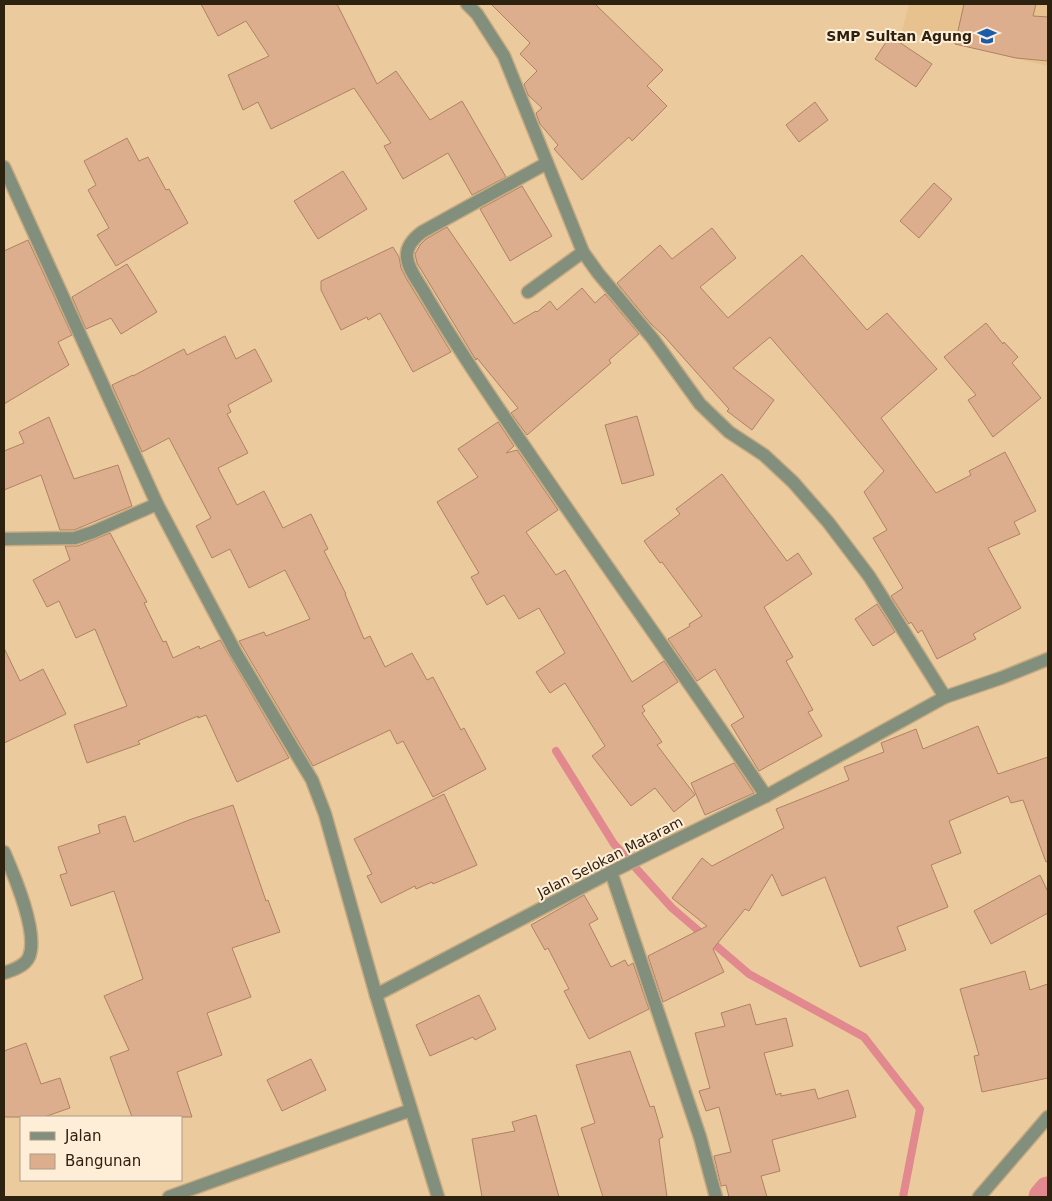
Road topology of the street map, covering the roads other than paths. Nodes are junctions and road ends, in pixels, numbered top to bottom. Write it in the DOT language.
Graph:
graph roads {
  1 [pos="467,4"];
  2 [pos="547,163"];
  3 [pos="4,167"];
  4 [pos="583,252"];
  5 [pos="528,292"];
  6 [pos="157,504"];
  7 [pos="4,539"];
  8 [pos="1048,659"];
  9 [pos="945,696"];
  10 [pos="766,796"];
  11 [pos="4,852"];
  12 [pos="611,872"];
  13 [pos="4,973"];
  14 [pos="376,995"];
  15 [pos="411,1110"];
  16 [pos="1048,1117"];
  17 [pos="169,1197"];
  18 [pos="438,1197"];
  19 [pos="716,1197"];
  20 [pos="979,1197"];
  1 -- 2 [label="street"];
  2 -- 4 [label="street"];
  2 -- 10 [label="street"];
  3 -- 6 [label="street"];
  4 -- 5 [label="street"];
  4 -- 9 [label="street"];
  6 -- 7 [label="street"];
  6 -- 14 [label="street"];
  8 -- 9 [label="street, Jalan Selokan Mataram"];
  9 -- 10 [label="street, Jalan Selokan Mataram"];
  10 -- 12 [label="street, Jalan Selokan Mataram"];
  11 -- 13 [label="street"];
  12 -- 14 [label="street, Jalan Selokan Mataram"];
  12 -- 19 [label="street"];
  14 -- 15 [label="street"];
  15 -- 17 [label="street"];
  15 -- 18 [label="street"];
  16 -- 20 [label="street"];
}
